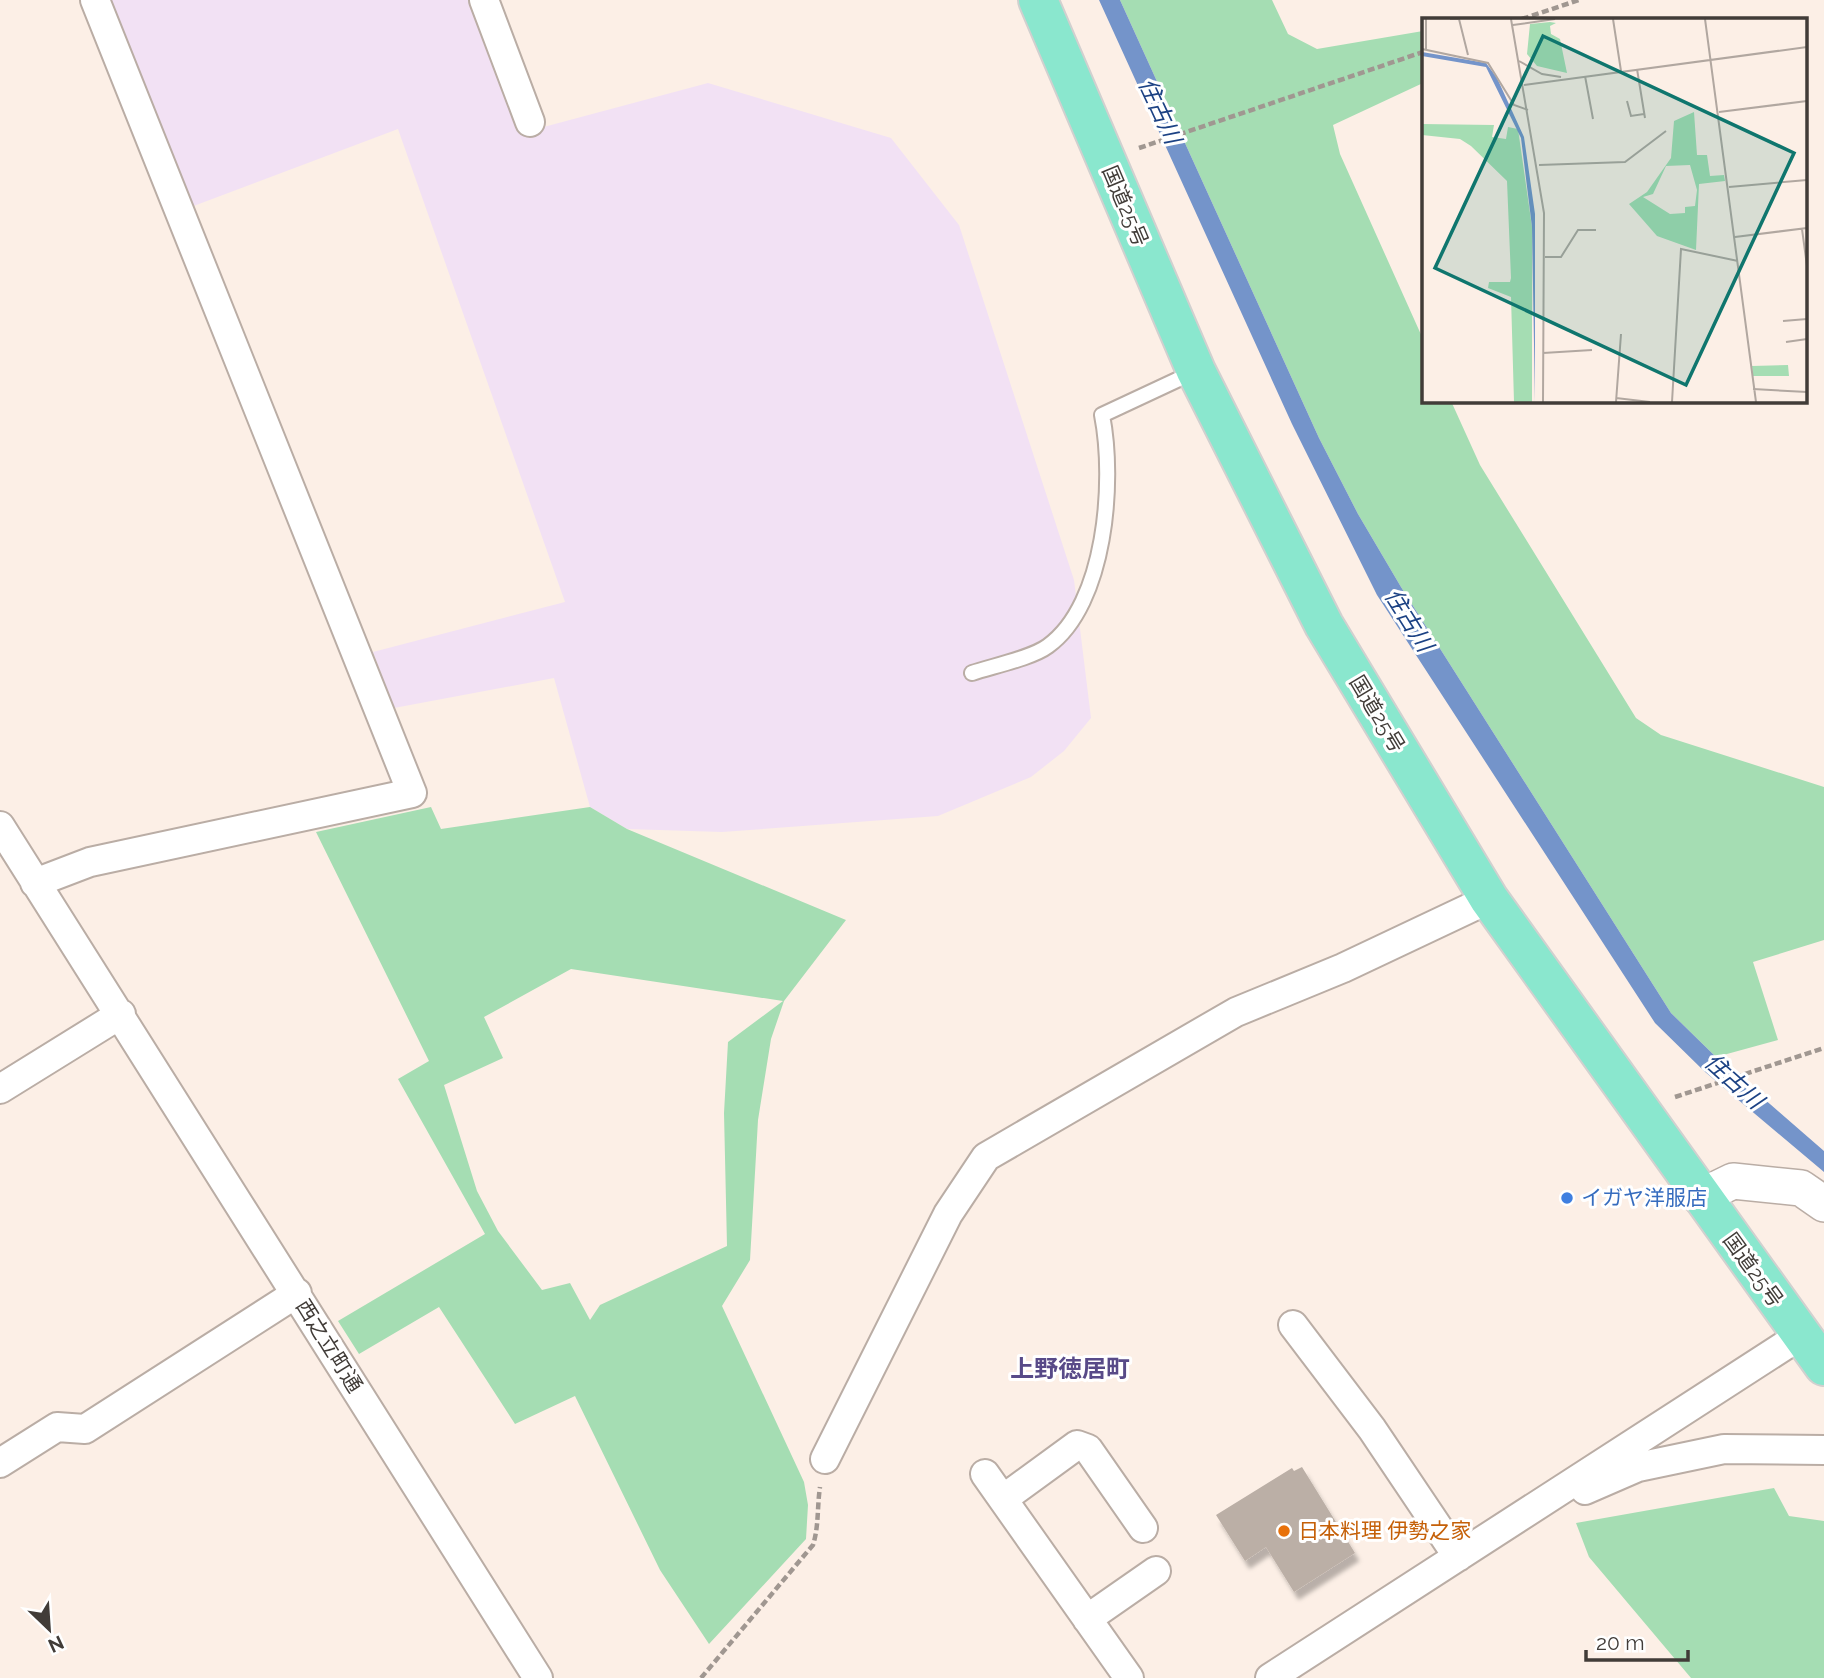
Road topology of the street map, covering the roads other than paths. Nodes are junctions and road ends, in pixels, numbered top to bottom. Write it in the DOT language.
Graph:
graph roads {
  1 [pos="95,0"];
  2 [pos="484,0"];
  3 [pos="1038,0"];
  4 [pos="530,122"];
  5 [pos="1196,371"];
  6 [pos="972,673"];
  7 [pos="0,826"];
  8 [pos="35,883"];
  9 [pos="1489,899"];
  10 [pos="121,1014"];
  11 [pos="0,1089"];
  12 [pos="1700,1197"];
  13 [pos="1824,1204"];
  14 [pos="297,1293"];
  15 [pos="1293,1325"];
  16 [pos="1801,1335"];
  17 [pos="1824,1366"];
  18 [pos="1824,1450"];
  19 [pos="825,1459"];
  20 [pos="0,1463"];
  21 [pos="985,1474"];
  22 [pos="1003,1499"];
  23 [pos="1514,1521"];
  24 [pos="1143,1528"];
  25 [pos="1458,1557"];
  26 [pos="1156,1571"];
  27 [pos="1087,1619"];
  28 [pos="538,1678"];
  29 [pos="1129,1678"];
  30 [pos="1270,1678"];
  1 -- 8 [label="street"];
  2 -- 4 [label="street"];
  3 -- 5 [label="highway, 国道25号"];
  5 -- 6 [label="lane"];
  5 -- 9 [label="highway, 国道25号"];
  7 -- 8 [label="street, 西之立町通"];
  8 -- 10 [label="street, 西之立町通"];
  9 -- 12 [label="highway, 国道25号"];
  9 -- 19 [label="street"];
  10 -- 11 [label="street"];
  10 -- 14 [label="street, 西之立町通"];
  12 -- 13 [label="street"];
  12 -- 16 [label="highway, 国道25号"];
  14 -- 20 [label="street"];
  14 -- 28 [label="street, 西之立町通"];
  15 -- 25 [label="street"];
  16 -- 17 [label="highway, 国道25号"];
  16 -- 23 [label="street"];
  18 -- 23 [label="street"];
  21 -- 22 [label="street"];
  22 -- 24 [label="street"];
  22 -- 27 [label="street"];
  23 -- 25 [label="street"];
  25 -- 30 [label="street"];
  26 -- 27 [label="street"];
  27 -- 29 [label="street"];
}
